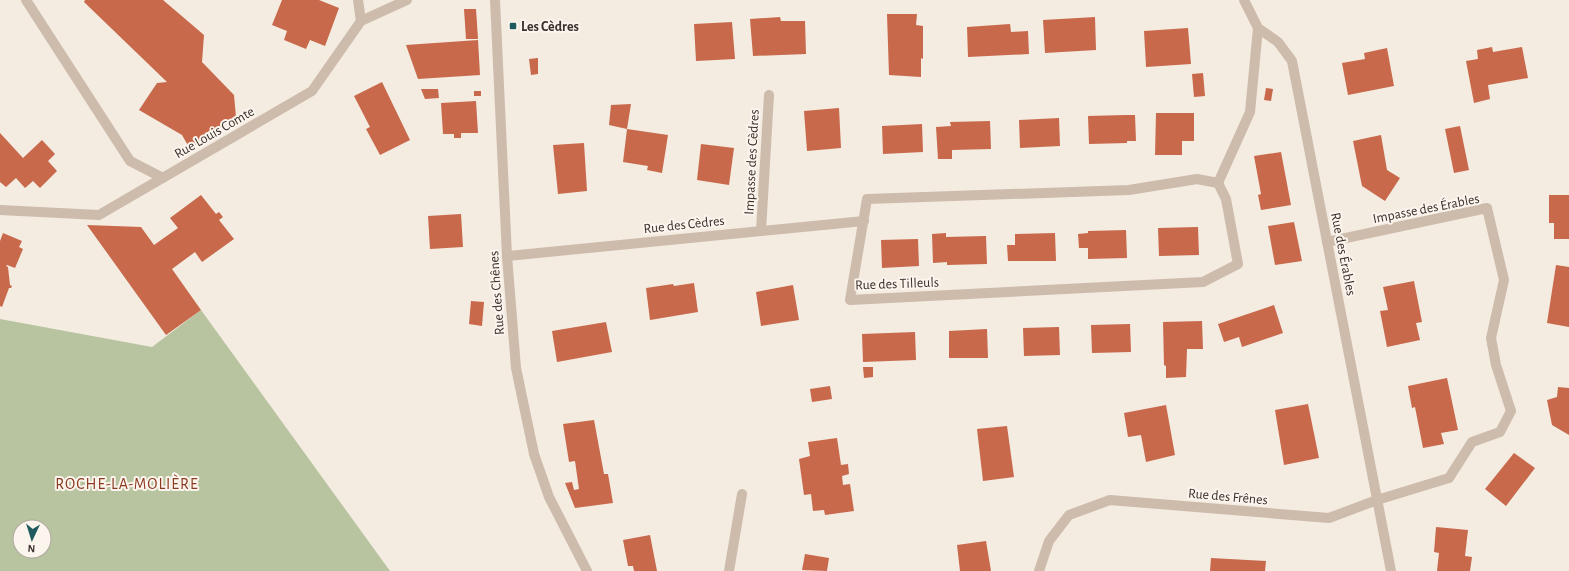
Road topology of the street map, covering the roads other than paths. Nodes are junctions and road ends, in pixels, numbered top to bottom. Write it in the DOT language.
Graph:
graph roads {
  1 [pos="26,0"];
  2 [pos="358,0"];
  3 [pos="407,0"];
  4 [pos="495,0"];
  5 [pos="1244,0"];
  6 [pos="361,21"];
  7 [pos="1258,28"];
  8 [pos="769,94"];
  9 [pos="162,178"];
  10 [pos="1218,184"];
  11 [pos="0,210"];
  12 [pos="864,221"];
  13 [pos="761,231"];
  14 [pos="1327,242"];
  15 [pos="507,256"];
  16 [pos="742,494"];
  17 [pos="1377,500"];
  18 [pos="587,571"];
  19 [pos="729,571"];
  20 [pos="1039,571"];
  21 [pos="1391,571"];
  1 -- 9 [label="street"];
  2 -- 6 [label="street"];
  3 -- 6 [label="street"];
  4 -- 15 [label="street, Rue des Chênes"];
  5 -- 7 [label="street"];
  6 -- 9 [label="street, Rue Louis Comte"];
  7 -- 10 [label="street"];
  7 -- 14 [label="street, Rue des Érables"];
  8 -- 13 [label="street, Impasse des Cèdres"];
  9 -- 11 [label="street, Rue Louis Comte"];
  10 -- 12 [label="street, Rue des Tilleuls"];
  10 -- 12 [label="street, Rue des Tilleuls"];
  12 -- 13 [label="street, Rue des Cèdres"];
  13 -- 15 [label="street, Rue des Cèdres"];
  14 -- 17 [label="street, Rue des Érables"];
  14 -- 17 [label="street, Impasse des Érables"];
  15 -- 18 [label="street, Rue des Chênes"];
  16 -- 19 [label="street"];
  17 -- 20 [label="street, Rue des Frênes"];
  17 -- 21 [label="street"];
}
